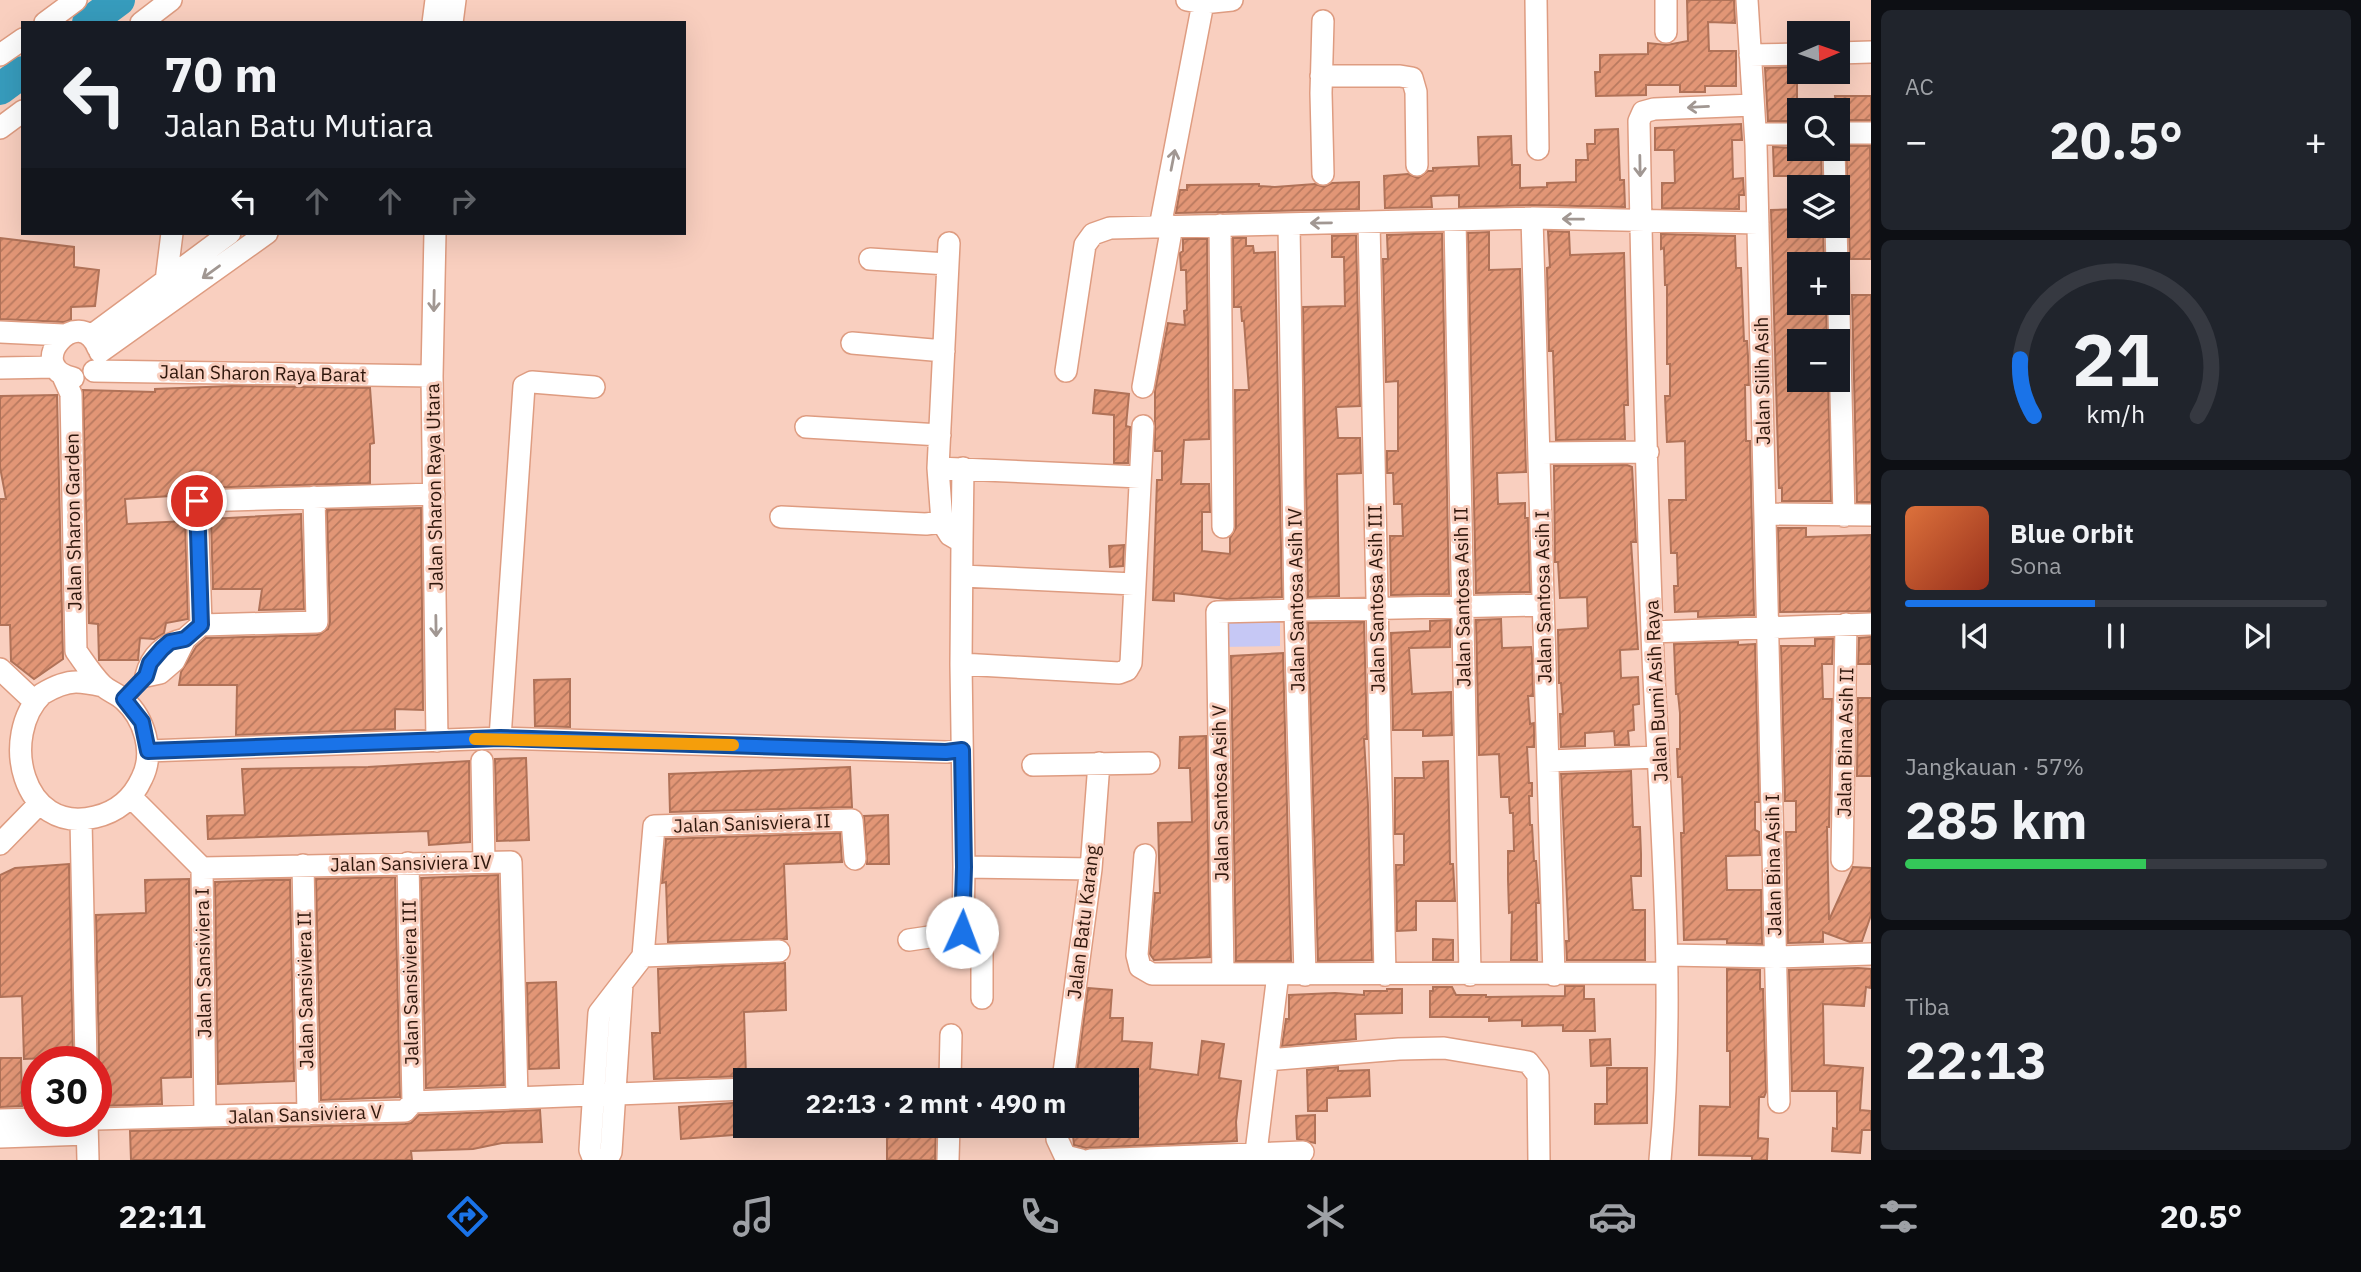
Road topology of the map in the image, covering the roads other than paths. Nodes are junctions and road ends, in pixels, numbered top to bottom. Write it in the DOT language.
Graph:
graph roads {
  1 [pos="76,0"];
  2 [pos="171,0"];
  3 [pos="436,0"];
  4 [pos="455,0"];
  5 [pos="1231,0"];
  6 [pos="1536,0"];
  7 [pos="1666,0"];
  8 [pos="1748,0"];
  9 [pos="1195,1"];
  10 [pos="48,21"];
  11 [pos="144,21"];
  12 [pos="433,21"];
  13 [pos="452,21"];
  14 [pos="1322,21"];
  15 [pos="1667,32"];
  16 [pos="21,40"];
  17 [pos="1871,52"];
  18 [pos="1850,53"];
  19 [pos="1787,54"];
  20 [pos="0,55"];
  21 [pos="1750,55"];
  22 [pos="1321,76"];
  23 [pos="1753,105"];
  24 [pos="21,112"];
  25 [pos="0,128"];
  26 [pos="1850,133"];
  27 [pos="1871,133"];
  28 [pos="1756,134"];
  29 [pos="1787,134"];
  30 [pos="1538,149"];
  31 [pos="1416,165"];
  32 [pos="1323,174"];
  33 [pos="1532,218"];
  34 [pos="1455,220"];
  35 [pos="1641,221"];
  36 [pos="1369,222"];
  37 [pos="1758,223"];
  38 [pos="1289,224"];
  39 [pos="1220,225"];
  40 [pos="1166,226"];
  41 [pos="172,235"];
  42 [pos="227,235"];
  43 [pos="264,235"];
  44 [pos="435,235"];
  45 [pos="949,243"];
  46 [pos="870,259"];
  47 [pos="947,264"];
  48 [pos="166,281"];
  49 [pos="1839,315"];
  50 [pos="0,332"];
  51 [pos="64,335"];
  52 [pos="852,342"];
  53 [pos="944,351"];
  54 [pos="85,367"];
  55 [pos="0,368"];
  56 [pos="1066,371"];
  57 [pos="432,376"];
  58 [pos="594,387"];
  59 [pos="1143,387"];
  60 [pos="806,426"];
  61 [pos="1143,426"];
  62 [pos="940,435"];
  63 [pos="1540,453"];
  64 [pos="1648,453"];
  65 [pos="938,468"];
  66 [pos="963,468"];
  67 [pos="1140,477"];
  68 [pos="434,494"];
  69 [pos="314,497"];
  70 [pos="1765,514"];
  71 [pos="1871,515"];
  72 [pos="1844,516"];
  73 [pos="781,517"];
  74 [pos="942,522"];
  75 [pos="1223,527"];
  76 [pos="962,542"];
  77 [pos="962,576"];
  78 [pos="1134,584"];
  79 [pos="1543,604"];
  80 [pos="1462,608"];
  81 [pos="1295,610"];
  82 [pos="1376,610"];
  83 [pos="1846,624"];
  84 [pos="1871,624"];
  85 [pos="1768,627"];
  86 [pos="193,632"];
  87 [pos="1652,632"];
  88 [pos="76,651"];
  89 [pos="961,664"];
  90 [pos="0,668"];
  91 [pos="103,686"];
  92 [pos="53,687"];
  93 [pos="124,699"];
  94 [pos="33,700"];
  95 [pos="500,738"];
  96 [pos="5,741"];
  97 [pos="437,741"];
  98 [pos="962,750"];
  99 [pos="148,751"];
  100 [pos="1658,757"];
  101 [pos="482,761"];
  102 [pos="1548,761"];
  103 [pos="1100,763"];
  104 [pos="1149,763"];
  105 [pos="6,765"];
  106 [pos="1032,765"];
  107 [pos="131,797"];
  108 [pos="37,806"];
  109 [pos="81,820"];
  110 [pos="0,844"];
  111 [pos="1145,855"];
  112 [pos="855,859"];
  113 [pos="1842,860"];
  114 [pos="484,862"];
  115 [pos="408,863"];
  116 [pos="303,865"];
  117 [pos="964,867"];
  118 [pos="201,869"];
  119 [pos="1091,869"];
  120 [pos="962,932"];
  121 [pos="909,940"];
  122 [pos="779,951"];
  123 [pos="1871,954"];
  124 [pos="643,956"];
  125 [pos="1776,957"];
  126 [pos="1667,964"];
  127 [pos="1223,974"];
  128 [pos="1278,974"];
  129 [pos="1305,975"];
  130 [pos="1385,975"];
  131 [pos="1470,975"];
  132 [pos="1555,975"];
  133 [pos="982,998"];
  134 [pos="951,1035"];
  135 [pos="86,1046"];
  136 [pos="1268,1060"];
  137 [pos="950,1068"];
  138 [pos="1065,1068"];
  139 [pos="733,1089"];
  140 [pos="604,1093"];
  141 [pos="517,1097"];
  142 [pos="413,1102"];
  143 [pos="1779,1102"];
  144 [pos="308,1114"];
  145 [pos="205,1116"];
  146 [pos="21,1119"];
  147 [pos="0,1120"];
  148 [pos="112,1123"];
  149 [pos="21,1134"];
  150 [pos="0,1137"];
  151 [pos="89,1137"];
  152 [pos="949,1138"];
  153 [pos="1058,1138"];
  154 [pos="1256,1152"];
  155 [pos="1303,1152"];
  156 [pos="88,1160"];
  157 [pos="594,1160"];
  158 [pos="607,1160"];
  159 [pos="948,1160"];
  160 [pos="1081,1160"];
  161 [pos="1090,1160"];
  162 [pos="1539,1160"];
  163 [pos="1660,1160"];
  1 -- 10 [label="street"];
  2 -- 11 [label="street"];
  3 -- 12 [label="street"];
  4 -- 13 [label="street"];
  5 -- 9 [label="street"];
  6 -- 30 [label="street"];
  7 -- 15 [label="street"];
  8 -- 21 [label="street, Jalan Silih Asih"];
  40 -- 9 [label="street, one-way"];
  14 -- 22 [label="street"];
  16 -- 20 [label="street"];
  17 -- 18 [label="street"];
  19 -- 21 [label="street"];
  21 -- 23 [label="street, Jalan Silih Asih"];
  22 -- 31 [label="street"];
  22 -- 32 [label="street"];
  23 -- 28 [label="street, Jalan Silih Asih"];
  23 -- 35 [label="street, Jalan Bumi Asih Raya, one-way"];
  24 -- 25 [label="street"];
  26 -- 27 [label="street"];
  28 -- 29 [label="street"];
  28 -- 37 [label="street, Jalan Silih Asih"];
  33 -- 34 [label="street"];
  35 -- 33 [label="street, one-way"];
  33 -- 63 [label="street, Jalan Santosa Asih I"];
  34 -- 36 [label="street"];
  34 -- 80 [label="street, Jalan Santosa Asih II"];
  35 -- 37 [label="street"];
  35 -- 64 [label="street, Jalan Bumi Asih Raya"];
  36 -- 38 [label="street, one-way"];
  36 -- 82 [label="street, Jalan Santosa Asih III"];
  37 -- 70 [label="street, Jalan Silih Asih"];
  38 -- 39 [label="street"];
  38 -- 81 [label="street, Jalan Santosa Asih IV"];
  39 -- 40 [label="street"];
  39 -- 75 [label="street"];
  40 -- 56 [label="street"];
  40 -- 59 [label="street"];
  41 -- 48 [label="street"];
  42 -- 48 [label="street"];
  43 -- 54 [label="street, one-way"];
  44 -- 57 [label="street, Jalan Sharon Raya Utara, one-way"];
  45 -- 47 [label="street"];
  46 -- 47 [label="street"];
  47 -- 53 [label="street"];
  48 -- 54 [label="street"];
  49 -- 72 [label="street"];
  50 -- 51 [label="street"];
  51 -- 54 [label="street"];
  51 -- 54 [label="street, Jalan Sharon Garden"];
  52 -- 53 [label="street"];
  53 -- 62 [label="street"];
  54 -- 55 [label="street, Jalan Sharon Raya Barat"];
  54 -- 57 [label="street, Jalan Sharon Raya Barat"];
  54 -- 88 [label="street, Jalan Sharon Garden"];
  57 -- 68 [label="street, Jalan Sharon Raya Utara"];
  58 -- 95 [label="street"];
  60 -- 62 [label="street"];
  61 -- 67 [label="street"];
  62 -- 65 [label="street"];
  63 -- 64 [label="street"];
  63 -- 79 [label="street, Jalan Santosa Asih I"];
  64 -- 87 [label="street, Jalan Bumi Asih Raya"];
  65 -- 66 [label="street"];
  65 -- 74 [label="street"];
  66 -- 67 [label="street"];
  66 -- 76 [label="street"];
  67 -- 78 [label="street"];
  68 -- 69 [label="street"];
  68 -- 97 [label="street, Jalan Sharon Raya Utara, one-way"];
  69 -- 86 [label="street"];
  69 -- 86 [label="street"];
  70 -- 72 [label="street"];
  70 -- 85 [label="street, Jalan Silih Asih"];
  71 -- 72 [label="street"];
  73 -- 74 [label="street"];
  74 -- 76 [label="street"];
  76 -- 77 [label="street"];
  77 -- 78 [label="street"];
  77 -- 89 [label="street"];
  78 -- 89 [label="street"];
  79 -- 80 [label="street"];
  79 -- 102 [label="street, Jalan Santosa Asih I"];
  80 -- 82 [label="street"];
  80 -- 131 [label="street, Jalan Santosa Asih II"];
  81 -- 82 [label="street"];
  81 -- 127 [label="street, Jalan Santosa Asih V"];
  81 -- 129 [label="street, Jalan Santosa Asih IV"];
  82 -- 130 [label="street, Jalan Santosa Asih III"];
  83 -- 84 [label="street"];
  83 -- 85 [label="street"];
  83 -- 113 [label="street, Jalan Bina Asih II"];
  85 -- 87 [label="street"];
  85 -- 125 [label="street, Jalan Bina Asih I"];
  86 -- 93 [label="street"];
  87 -- 100 [label="street, Jalan Bumi Asih Raya"];
  88 -- 91 [label="street"];
  88 -- 92 [label="street"];
  89 -- 98 [label="street"];
  90 -- 94 [label="street"];
  91 -- 92 [label="street"];
  91 -- 93 [label="street"];
  92 -- 94 [label="street"];
  93 -- 99 [label="street"];
  94 -- 96 [label="street"];
  95 -- 97 [label="street"];
  95 -- 98 [label="street"];
  96 -- 105 [label="street"];
  97 -- 99 [label="street"];
  98 -- 117 [label="street"];
  99 -- 107 [label="street"];
  100 -- 102 [label="street"];
  100 -- 126 [label="street, Jalan Bumi Asih Raya"];
  101 -- 114 [label="street"];
  102 -- 132 [label="street, Jalan Santosa Asih I"];
  103 -- 104 [label="street"];
  103 -- 106 [label="street"];
  103 -- 119 [label="street, Jalan Batu Karang"];
  105 -- 108 [label="street"];
  107 -- 109 [label="street"];
  107 -- 118 [label="street, Jalan Sansiviera I"];
  108 -- 109 [label="street"];
  108 -- 110 [label="street"];
  109 -- 135 [label="street"];
  111 -- 127 [label="street"];
  112 -- 124 [label="street, Jalan Sanisviera II"];
  114 -- 115 [label="street, Jalan Sansiviera IV"];
  114 -- 141 [label="street, Jalan Sansiviera IV"];
  115 -- 116 [label="street, Jalan Sansiviera IV"];
  115 -- 142 [label="street, Jalan Sansiviera III"];
  116 -- 118 [label="street, Jalan Sansiviera IV"];
  116 -- 144 [label="street, Jalan Sansiviera II"];
  117 -- 119 [label="street"];
  117 -- 120 [label="street"];
  118 -- 145 [label="street, Jalan Sansiviera I"];
  119 -- 138 [label="street, Jalan Batu Karang"];
  120 -- 121 [label="street"];
  120 -- 133 [label="street"];
  122 -- 124 [label="street"];
  123 -- 125 [label="street"];
  124 -- 140 [label="street"];
  125 -- 126 [label="street"];
  125 -- 143 [label="street, Jalan Bina Asih I"];
  126 -- 132 [label="street"];
  126 -- 163 [label="street, Jalan Bumi Asih Raya"];
  127 -- 128 [label="street"];
  128 -- 129 [label="street"];
  128 -- 136 [label="street"];
  129 -- 130 [label="street"];
  130 -- 131 [label="street"];
  131 -- 132 [label="street"];
  134 -- 137 [label="street"];
  136 -- 154 [label="street"];
  136 -- 162 [label="street"];
  139 -- 140 [label="street, Jalan Sansiviera V"];
  140 -- 141 [label="street, Jalan Sansiviera V"];
  140 -- 157 [label="street"];
  140 -- 158 [label="street"];
  141 -- 142 [label="street, Jalan Sansiviera V"];
  142 -- 144 [label="street, Jalan Sansiviera V"];
  144 -- 145 [label="street, Jalan Sansiviera V"];
  145 -- 148 [label="street, Jalan Sansiviera V"];
  146 -- 147 [label="street"];
  149 -- 150 [label="street, Jalan Sansiviera V"];
  151 -- 156 [label="street"];
  152 -- 159 [label="street"];
  153 -- 160 [label="street"];
  154 -- 155 [label="street"];
  154 -- 161 [label="street"];
}
